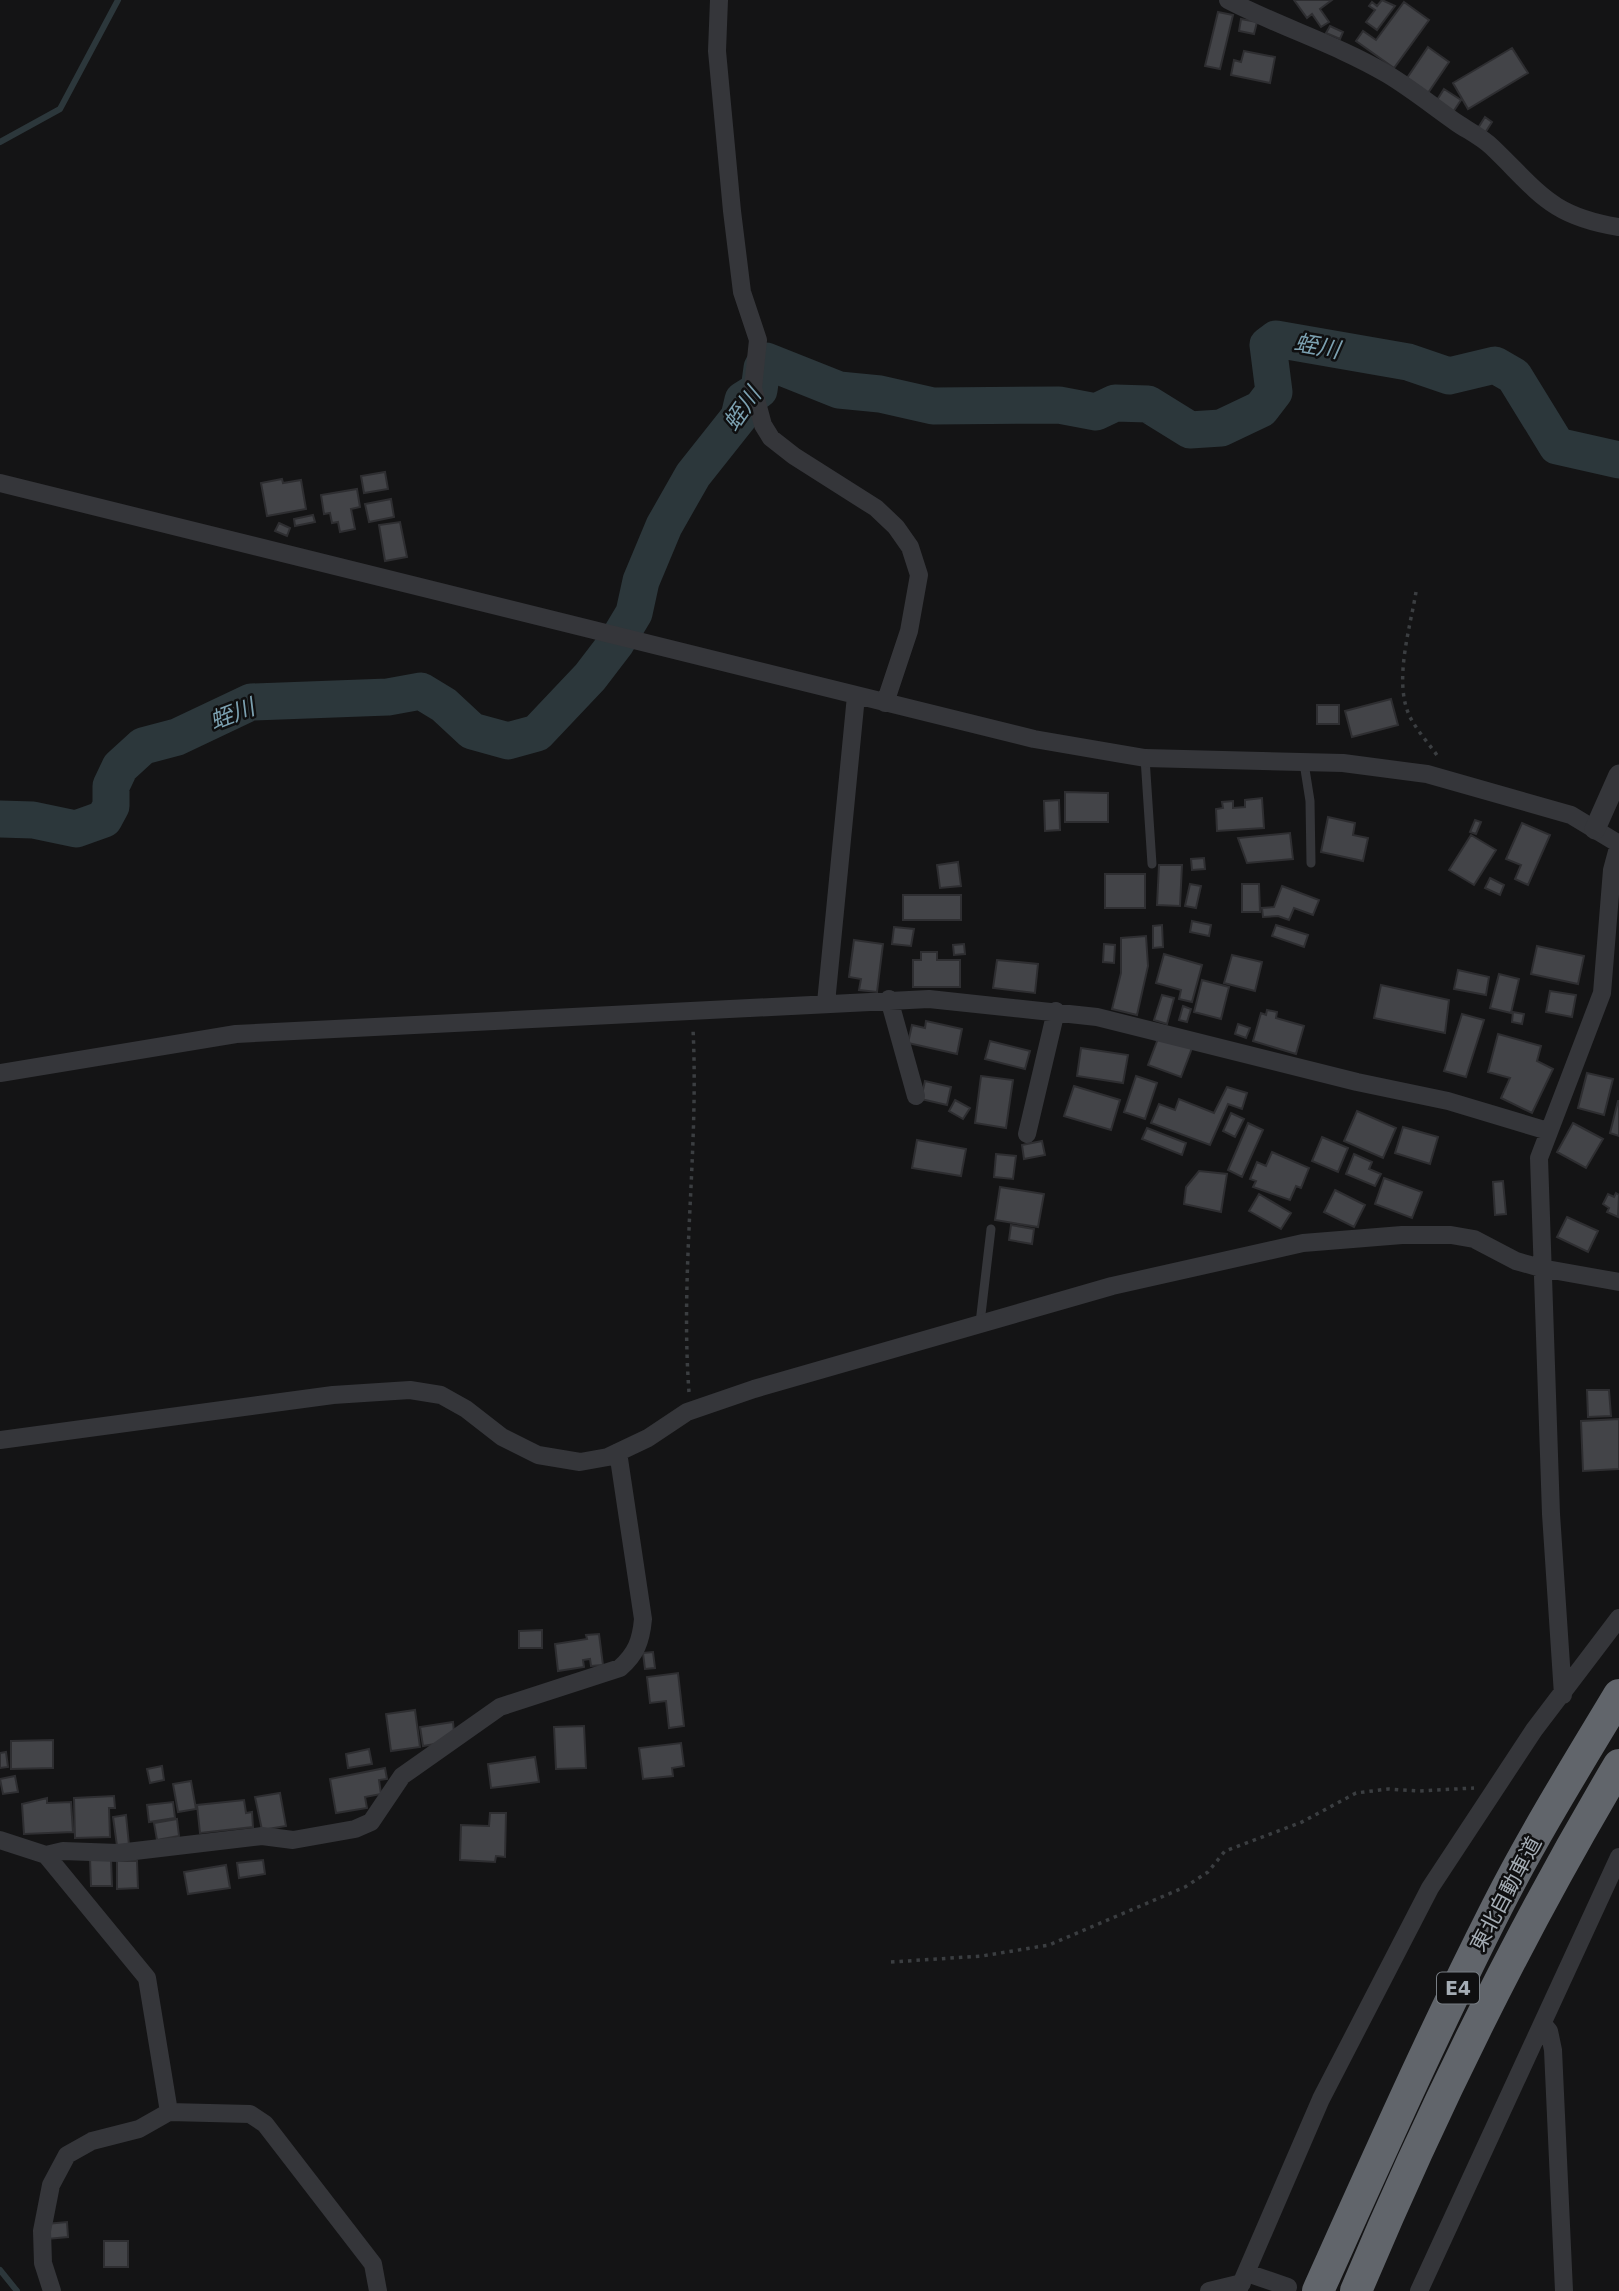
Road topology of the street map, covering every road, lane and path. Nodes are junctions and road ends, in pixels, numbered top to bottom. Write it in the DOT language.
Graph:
graph roads {
  1 [pos="719,0"];
  2 [pos="1228,0"];
  3 [pos="1619,227"];
  4 [pos="0,484"];
  5 [pos="1416,593"];
  6 [pos="856,696"];
  7 [pos="885,703"];
  8 [pos="1145,758"];
  9 [pos="1304,763"];
  10 [pos="1619,775"];
  11 [pos="1445,778"];
  12 [pos="1594,830"];
  13 [pos="1619,844"];
  14 [pos="1311,863"];
  15 [pos="1152,864"];
  16 [pos="889,999"];
  17 [pos="826,1003"];
  18 [pos="692,1010"];
  19 [pos="1056,1011"];
  20 [pos="0,1073"];
  21 [pos="915,1096"];
  22 [pos="1548,1131"];
  23 [pos="1027,1134"];
  24 [pos="991,1229"];
  25 [pos="1541,1268"];
  26 [pos="1619,1282"];
  27 [pos="981,1323"];
  28 [pos="691,1411"];
  29 [pos="0,1440"];
  30 [pos="618,1452"];
  31 [pos="1619,1618"];
  32 [pos="1563,1695"];
  33 [pos="1619,1695"];
  34 [pos="1619,1765"];
  35 [pos="1494,1791"];
  36 [pos="0,1840"];
  37 [pos="46,1855"];
  38 [pos="1619,1857"];
  39 [pos="891,1962"];
  40 [pos="1543,2024"];
  41 [pos="169,2112"];
  42 [pos="1242,2282"];
  43 [pos="1303,2289"];
  44 [pos="51,2291"];
  45 [pos="378,2291"];
  46 [pos="1209,2291"];
  47 [pos="1356,2291"];
  48 [pos="1419,2291"];
  49 [pos="1564,2291"];
  1 -- 7 [label="street"];
  2 -- 3 [label="street"];
  4 -- 6 [label="street"];
  5 -- 11 [label="path"];
  6 -- 7 [label="street"];
  6 -- 17 [label="street"];
  7 -- 8 [label="street"];
  8 -- 9 [label="street"];
  8 -- 15 [label="lane"];
  9 -- 11 [label="street"];
  9 -- 14 [label="lane"];
  10 -- 12 [label="street"];
  11 -- 12 [label="street"];
  12 -- 13 [label="street"];
  13 -- 22 [label="street"];
  16 -- 17 [label="street"];
  16 -- 19 [label="street"];
  16 -- 21 [label="street"];
  17 -- 18 [label="street"];
  18 -- 20 [label="street"];
  18 -- 28 [label="path"];
  19 -- 22 [label="street"];
  19 -- 23 [label="street"];
  22 -- 25 [label="street"];
  24 -- 27 [label="lane"];
  25 -- 26 [label="street"];
  25 -- 27 [label="street"];
  25 -- 32 [label="street"];
  27 -- 28 [label="street"];
  28 -- 30 [label="street"];
  29 -- 30 [label="street"];
  30 -- 37 [label="street"];
  31 -- 32 [label="street"];
  32 -- 35 [label="street"];
  33 -- 43 [label="highway, 東北自動車道 / E4"];
  34 -- 47 [label="highway, 東北自動車道 / E4"];
  35 -- 39 [label="path"];
  35 -- 42 [label="street"];
  36 -- 37 [label="street"];
  37 -- 41 [label="street"];
  38 -- 40 [label="street"];
  40 -- 48 [label="street"];
  40 -- 49 [label="street"];
  41 -- 44 [label="street"];
  41 -- 45 [label="street"];
  42 -- 43 [label="street"];
  42 -- 46 [label="street"];
}
